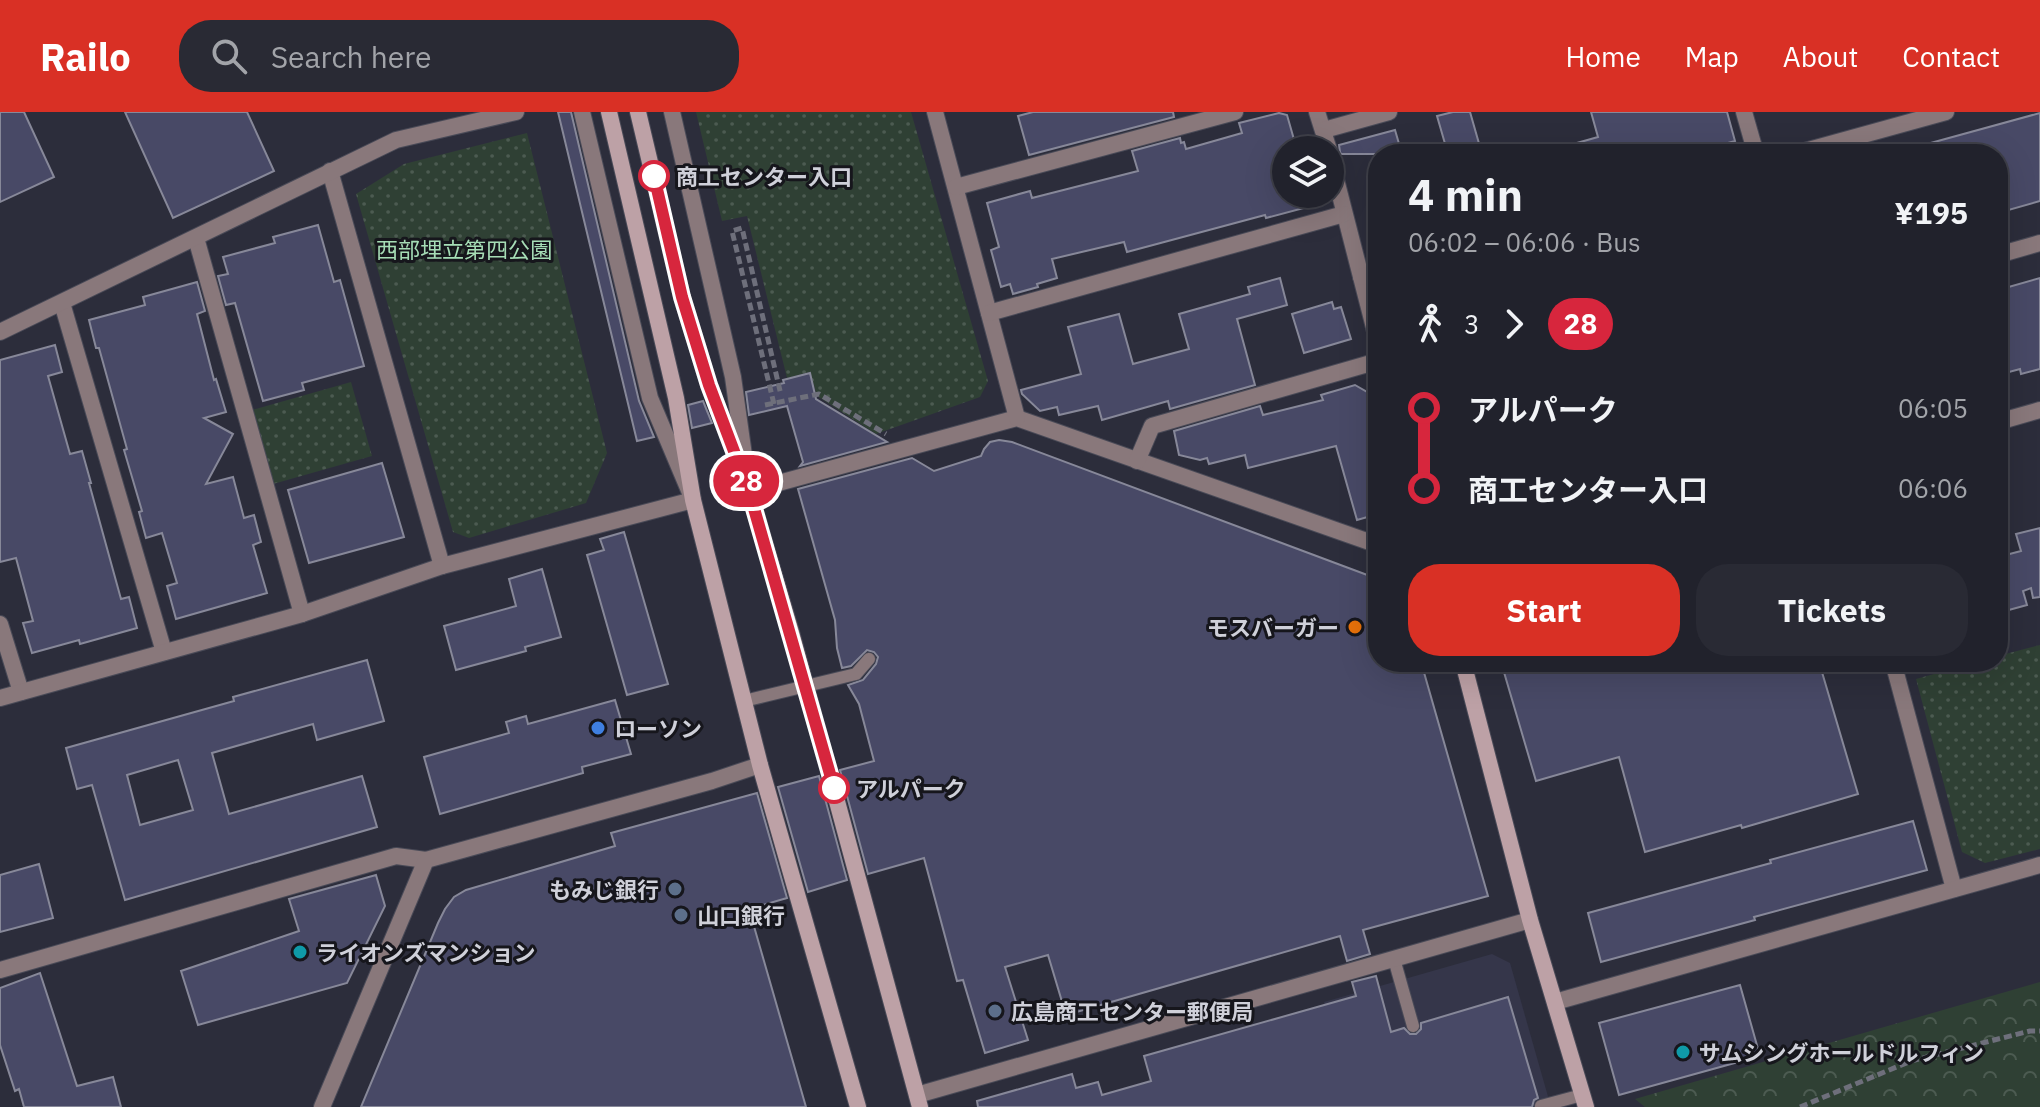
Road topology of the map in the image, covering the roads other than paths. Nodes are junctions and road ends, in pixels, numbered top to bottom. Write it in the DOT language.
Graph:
graph roads {
  1 [pos="516,112"];
  2 [pos="582,112"];
  3 [pos="609,112"];
  4 [pos="638,112"];
  5 [pos="672,112"];
  6 [pos="935,112"];
  7 [pos="1235,112"];
  8 [pos="1317,112"];
  9 [pos="1389,112"];
  10 [pos="1744,112"];
  11 [pos="1946,112"];
  12 [pos="1324,130"];
  13 [pos="1325,136"];
  14 [pos="1753,144"];
  15 [pos="1830,144"];
  16 [pos="330,171"];
  17 [pos="956,187"];
  18 [pos="1343,208"];
  19 [pos="1344,214"];
  20 [pos="196,238"];
  21 [pos="2040,243"];
  22 [pos="2008,252"];
  23 [pos="1368,275"];
  24 [pos="1361,277"];
  25 [pos="62,303"];
  26 [pos="1368,304"];
  27 [pos="989,313"];
  28 [pos="0,332"];
  29 [pos="1368,364"];
  30 [pos="2040,410"];
  31 [pos="1017,418"];
  32 [pos="2008,419"];
  33 [pos="1137,461"];
  34 [pos="749,491"];
  35 [pos="693,500"];
  36 [pos="1368,542"];
  37 [pos="442,566"];
  38 [pos="302,614"];
  39 [pos="0,624"];
  40 [pos="164,652"];
  41 [pos="869,659"];
  42 [pos="1466,672"];
  43 [pos="1896,672"];
  44 [pos="806,685"];
  45 [pos="21,692"];
  46 [pos="0,698"];
  47 [pos="744,701"];
  48 [pos="760,765"];
  49 [pos="426,860"];
  50 [pos="2040,865"];
  51 [pos="1954,889"];
  52 [pos="1530,920"];
  53 [pos="1394,959"];
  54 [pos="0,970"];
  55 [pos="1555,1002"];
  56 [pos="1413,1026"];
  57 [pos="918,1101"];
  58 [pos="1584,1101"];
  59 [pos="1541,1106"];
  60 [pos="322,1107"];
  61 [pos="858,1107"];
  1 -- 16 [label="street"];
  2 -- 35 [label="street"];
  3 -- 35 [label="street"];
  4 -- 34 [label="street"];
  5 -- 34 [label="street"];
  6 -- 17 [label="street"];
  7 -- 17 [label="street"];
  8 -- 12 [label="street"];
  9 -- 12 [label="street"];
  10 -- 14 [label="street"];
  11 -- 15 [label="street"];
  12 -- 13 [label="street"];
  16 -- 20 [label="street"];
  16 -- 37 [label="street"];
  17 -- 27 [label="street"];
  18 -- 19 [label="street"];
  19 -- 24 [label="street"];
  19 -- 27 [label="street"];
  20 -- 25 [label="street"];
  20 -- 38 [label="street"];
  21 -- 22 [label="street"];
  23 -- 24 [label="street"];
  24 -- 26 [label="street"];
  25 -- 28 [label="street"];
  25 -- 40 [label="street"];
  27 -- 31 [label="street"];
  29 -- 33 [label="street"];
  30 -- 32 [label="street"];
  31 -- 33 [label="street"];
  31 -- 34 [label="street"];
  33 -- 36 [label="street"];
  34 -- 44 [label="street"];
  35 -- 37 [label="street"];
  35 -- 47 [label="street"];
  37 -- 38 [label="street"];
  38 -- 40 [label="street"];
  39 -- 45 [label="street"];
  40 -- 45 [label="street"];
  41 -- 44 [label="lane"];
  42 -- 52 [label="street"];
  43 -- 51 [label="street"];
  44 -- 47 [label="lane"];
  44 -- 57 [label="street"];
  45 -- 46 [label="street"];
  47 -- 48 [label="street"];
  48 -- 49 [label="street"];
  48 -- 61 [label="street"];
  49 -- 54 [label="street"];
  49 -- 60 [label="street"];
  50 -- 51 [label="street"];
  51 -- 55 [label="street"];
  52 -- 53 [label="street"];
  52 -- 55 [label="street"];
  53 -- 56 [label="lane"];
  53 -- 57 [label="street"];
  55 -- 58 [label="street"];
  58 -- 59 [label="lane"];
}
